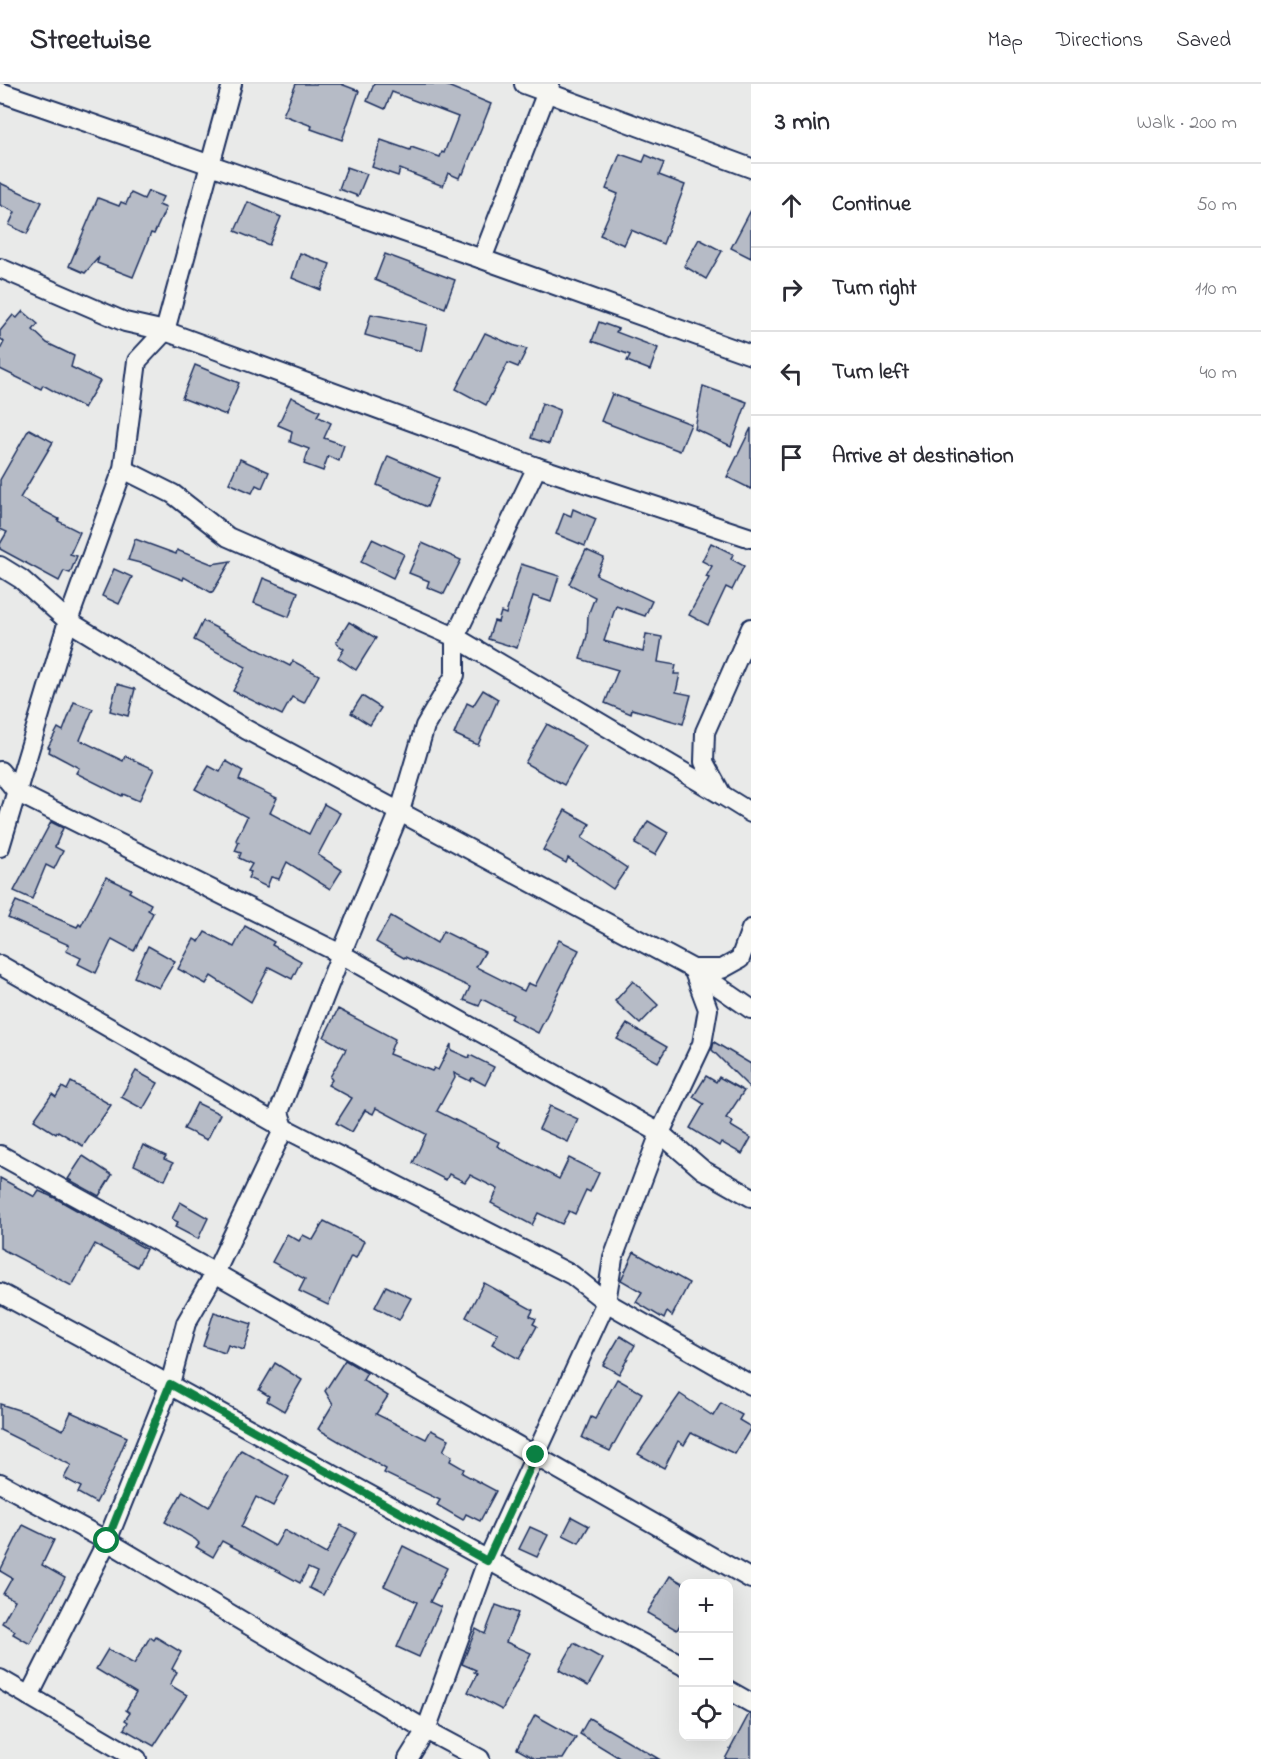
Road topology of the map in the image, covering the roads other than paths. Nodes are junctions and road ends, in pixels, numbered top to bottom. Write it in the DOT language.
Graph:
graph roads {
  1 [pos="232,84"];
  2 [pos="524,84"];
  3 [pos="549,88"];
  4 [pos="0,92"];
  5 [pos="212,165"];
  6 [pos="751,168"];
  7 [pos="482,259"];
  8 [pos="0,268"];
  9 [pos="165,331"];
  10 [pos="751,355"];
  11 [pos="537,467"];
  12 [pos="123,469"];
  13 [pos="751,538"];
  14 [pos="0,566"];
  15 [pos="68,621"];
  16 [pos="751,628"];
  17 [pos="455,637"];
  18 [pos="0,771"];
  19 [pos="18,793"];
  20 [pos="722,795"];
  21 [pos="400,812"];
  22 [pos="751,813"];
  23 [pos="0,847"];
  24 [pos="751,929"];
  25 [pos="341,954"];
  26 [pos="0,965"];
  27 [pos="693,969"];
  28 [pos="751,1009"];
  29 [pos="284,1128"];
  30 [pos="660,1133"];
  31 [pos="0,1155"];
  32 [pos="751,1197"];
  33 [pos="214,1273"];
  34 [pos="0,1293"];
  35 [pos="606,1302"];
  36 [pos="170,1384"];
  37 [pos="751,1385"];
  38 [pos="536,1455"];
  39 [pos="0,1483"];
  40 [pos="107,1541"];
  41 [pos="487,1561"];
  42 [pos="751,1579"];
  43 [pos="679,1663"];
  44 [pos="0,1679"];
  45 [pos="733,1692"];
  46 [pos="29,1696"];
  47 [pos="751,1702"];
  48 [pos="426,1730"];
  49 [pos="138,1759"];
  50 [pos="408,1759"];
  51 [pos="480,1759"];
  1 -- 5 [label="street"];
  2 -- 3 [label="street"];
  3 -- 6 [label="street"];
  3 -- 7 [label="street"];
  4 -- 5 [label="street"];
  5 -- 7 [label="street"];
  5 -- 9 [label="street"];
  7 -- 10 [label="street"];
  8 -- 9 [label="street"];
  9 -- 11 [label="street"];
  9 -- 12 [label="street"];
  11 -- 13 [label="street"];
  11 -- 17 [label="street"];
  12 -- 15 [label="street"];
  12 -- 17 [label="street"];
  14 -- 15 [label="street"];
  15 -- 19 [label="street"];
  15 -- 21 [label="street"];
  16 -- 20 [label="street"];
  17 -- 20 [label="street"];
  17 -- 21 [label="street"];
  18 -- 19 [label="street"];
  19 -- 23 [label="street"];
  19 -- 25 [label="street"];
  20 -- 22 [label="street"];
  21 -- 25 [label="street"];
  21 -- 27 [label="street"];
  24 -- 27 [label="street"];
  25 -- 29 [label="street"];
  25 -- 30 [label="street"];
  26 -- 29 [label="street"];
  27 -- 28 [label="street"];
  27 -- 30 [label="street"];
  29 -- 33 [label="street"];
  29 -- 35 [label="street"];
  30 -- 32 [label="street"];
  30 -- 35 [label="street"];
  31 -- 33 [label="street"];
  33 -- 36 [label="street"];
  33 -- 38 [label="street"];
  34 -- 36 [label="street"];
  35 -- 37 [label="street"];
  35 -- 38 [label="street"];
  36 -- 40 [label="street"];
  36 -- 41 [label="street"];
  38 -- 41 [label="street"];
  38 -- 42 [label="street"];
  39 -- 40 [label="street"];
  40 -- 46 [label="street"];
  40 -- 48 [label="street"];
  41 -- 43 [label="street"];
  41 -- 48 [label="street"];
  44 -- 46 [label="street"];
  45 -- 47 [label="street"];
  46 -- 49 [label="street"];
  48 -- 50 [label="street"];
  48 -- 51 [label="street"];
}
